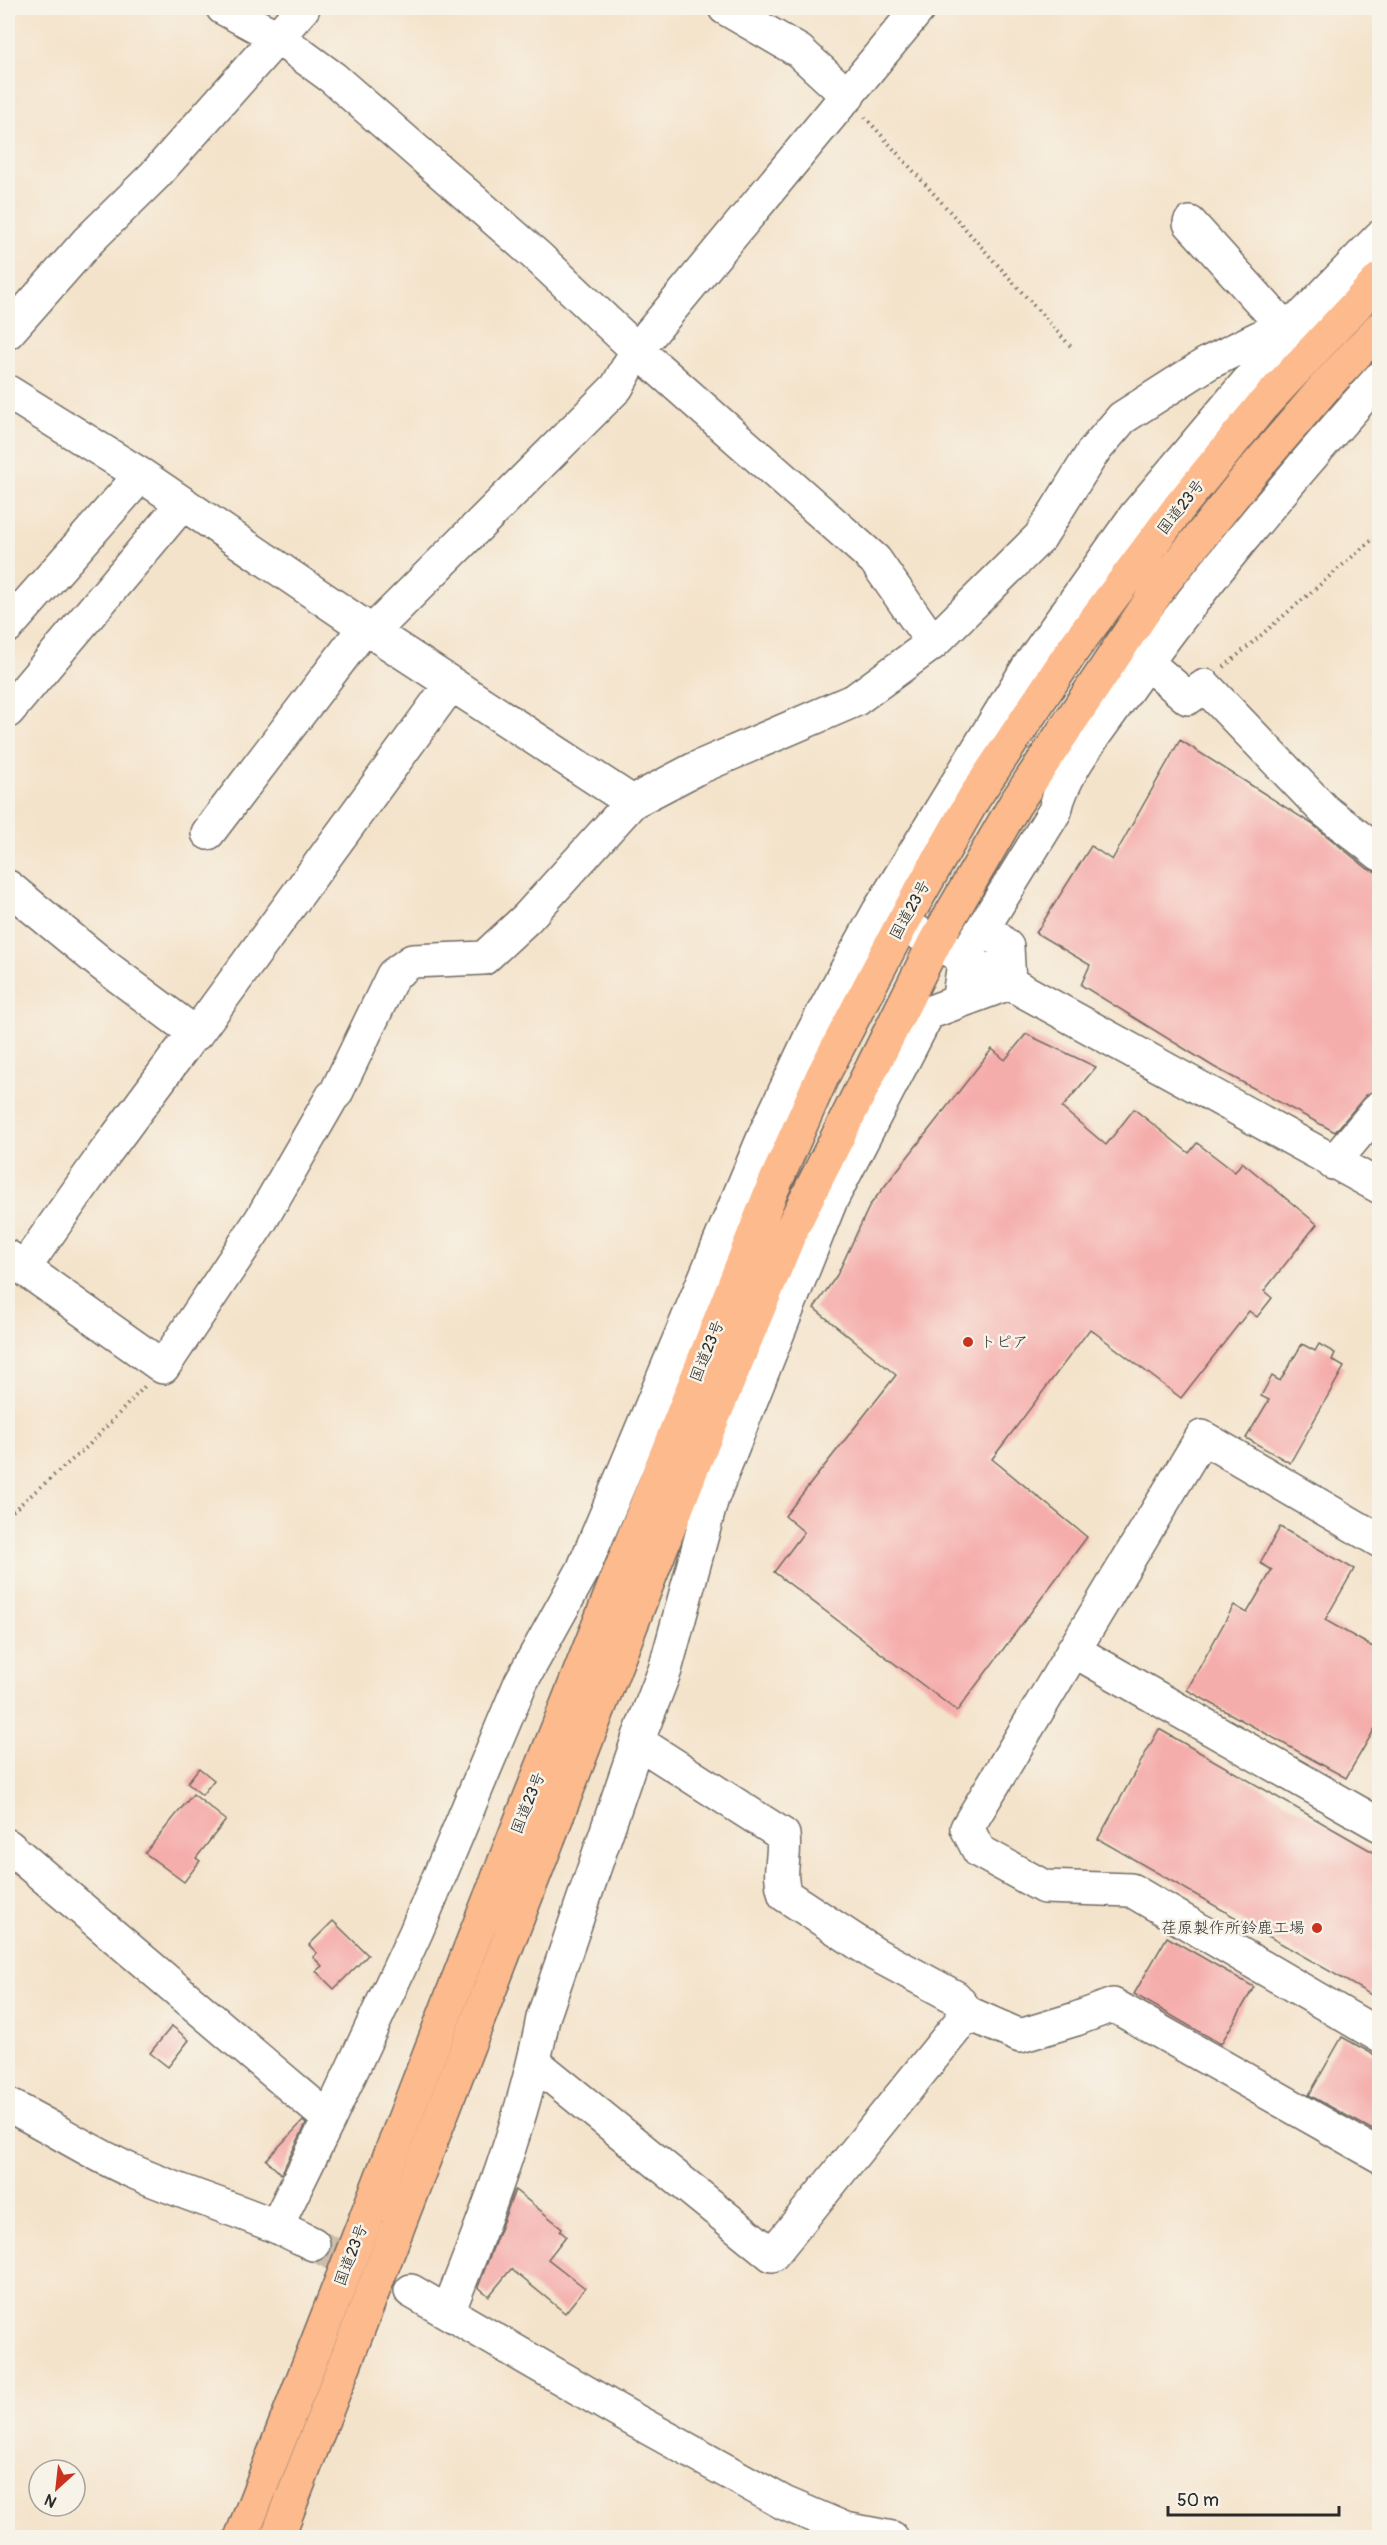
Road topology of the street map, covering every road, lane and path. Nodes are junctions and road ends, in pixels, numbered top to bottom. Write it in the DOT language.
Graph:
graph roads {
  1 [pos="223,8"];
  2 [pos="303,8"];
  3 [pos="725,8"];
  4 [pos="919,8"];
  5 [pos="277,37"];
  6 [pos="848,96"];
  7 [pos="1190,223"];
  8 [pos="1380,237"];
  9 [pos="1380,279"];
  10 [pos="1293,321"];
  11 [pos="1380,328"];
  12 [pos="8,332"];
  13 [pos="1072,348"];
  14 [pos="637,350"];
  15 [pos="1380,378"];
  16 [pos="8,392"];
  17 [pos="141,475"];
  18 [pos="183,503"];
  19 [pos="1380,533"];
  20 [pos="8,626"];
  21 [pos="368,629"];
  22 [pos="933,643"];
  23 [pos="1146,662"];
  24 [pos="451,684"];
  25 [pos="1205,686"];
  26 [pos="8,711"];
  27 [pos="1046,785"];
  28 [pos="632,802"];
  29 [pos="208,833"];
  30 [pos="1380,854"];
  31 [pos="8,887"];
  32 [pos="902,924"];
  33 [pos="984,926"];
  34 [pos="935,942"];
  35 [pos="965,957"];
  36 [pos="1009,983"];
  37 [pos="958,1002"];
  38 [pos="195,1034"];
  39 [pos="1380,1107"];
  40 [pos="1333,1163"];
  41 [pos="1380,1186"];
  42 [pos="16,1263"];
  43 [pos="163,1367"];
  44 [pos="8,1515"];
  45 [pos="1380,1541"];
  46 [pos="1073,1650"];
  47 [pos="638,1742"];
  48 [pos="1375,1812"];
  49 [pos="8,1846"];
  50 [pos="968,2013"];
  51 [pos="1380,2036"];
  52 [pos="535,2063"];
  53 [pos="8,2105"];
  54 [pos="329,2119"];
  55 [pos="1380,2156"];
  56 [pos="278,2225"];
  57 [pos="313,2244"];
  58 [pos="411,2291"];
  59 [pos="448,2312"];
  60 [pos="241,2538"];
  61 [pos="277,2538"];
  62 [pos="892,2538"];
  1 -- 5 [label="street"];
  2 -- 5 [label="street"];
  3 -- 6 [label="street"];
  4 -- 6 [label="street"];
  5 -- 12 [label="street"];
  5 -- 14 [label="street"];
  6 -- 13 [label="path"];
  6 -- 14 [label="street"];
  7 -- 10 [label="street"];
  8 -- 10 [label="street"];
  9 -- 32 [label="highway, 国道23号"];
  10 -- 22 [label="street"];
  10 -- 54 [label="street"];
  11 -- 27 [label="highway, 国道23号"];
  14 -- 21 [label="street"];
  14 -- 22 [label="street"];
  15 -- 23 [label="street"];
  16 -- 17 [label="street"];
  17 -- 18 [label="street"];
  17 -- 20 [label="street"];
  18 -- 21 [label="street"];
  18 -- 26 [label="street"];
  19 -- 25 [label="path"];
  21 -- 24 [label="street"];
  21 -- 29 [label="street"];
  22 -- 28 [label="street"];
  23 -- 25 [label="street"];
  23 -- 27 [label="street"];
  24 -- 28 [label="street"];
  24 -- 38 [label="street"];
  25 -- 30 [label="street"];
  27 -- 33 [label="street"];
  27 -- 34 [label="highway, 国道23号"];
  28 -- 43 [label="street"];
  31 -- 38 [label="street"];
  32 -- 34 [label="street"];
  32 -- 60 [label="highway, 国道23号, bridge"];
  33 -- 35 [label="street"];
  33 -- 36 [label="street"];
  34 -- 35 [label="street"];
  34 -- 61 [label="highway, 国道23号, bridge"];
  35 -- 36 [label="street"];
  35 -- 37 [label="street"];
  36 -- 37 [label="street"];
  36 -- 40 [label="street"];
  37 -- 47 [label="street"];
  38 -- 42 [label="street"];
  39 -- 40 [label="street"];
  40 -- 41 [label="street"];
  42 -- 43 [label="street"];
  43 -- 44 [label="path"];
  45 -- 46 [label="street"];
  46 -- 48 [label="street"];
  46 -- 51 [label="street"];
  47 -- 50 [label="street"];
  47 -- 52 [label="street"];
  49 -- 54 [label="street"];
  50 -- 52 [label="street"];
  50 -- 55 [label="street"];
  52 -- 59 [label="street"];
  53 -- 56 [label="street"];
  54 -- 56 [label="street"];
  56 -- 57 [label="street"];
  58 -- 59 [label="street"];
  59 -- 62 [label="street"];
}
